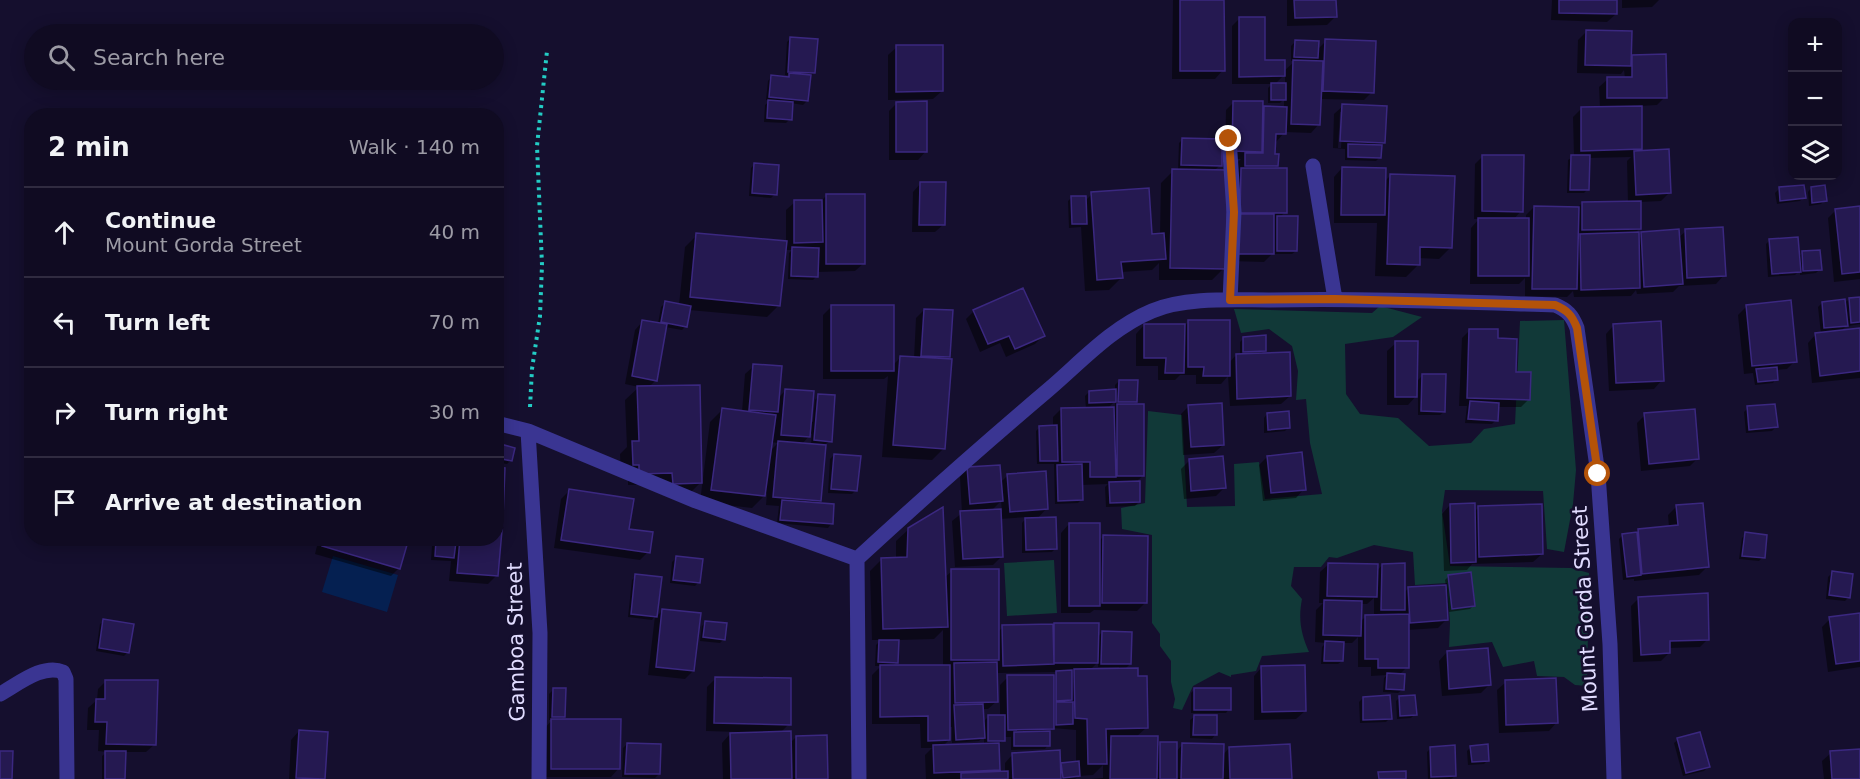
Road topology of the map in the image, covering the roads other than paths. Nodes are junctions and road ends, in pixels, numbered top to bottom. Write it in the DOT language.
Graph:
graph roads {
  1 [pos="1229,139"];
  2 [pos="1313,166"];
  3 [pos="1335,299"];
  4 [pos="1230,300"];
  5 [pos="504,425"];
  6 [pos="528,431"];
  7 [pos="857,559"];
  8 [pos="0,694"];
  9 [pos="67,779"];
  10 [pos="539,779"];
  11 [pos="859,779"];
  12 [pos="1614,779"];
  1 -- 4 [label="street"];
  2 -- 3 [label="street"];
  3 -- 4 [label="street"];
  3 -- 12 [label="street, Mount Gorda Street"];
  4 -- 7 [label="street"];
  5 -- 6 [label="street"];
  6 -- 7 [label="street"];
  6 -- 10 [label="street, Gamboa Street"];
  7 -- 11 [label="street"];
  8 -- 9 [label="street"];
}
